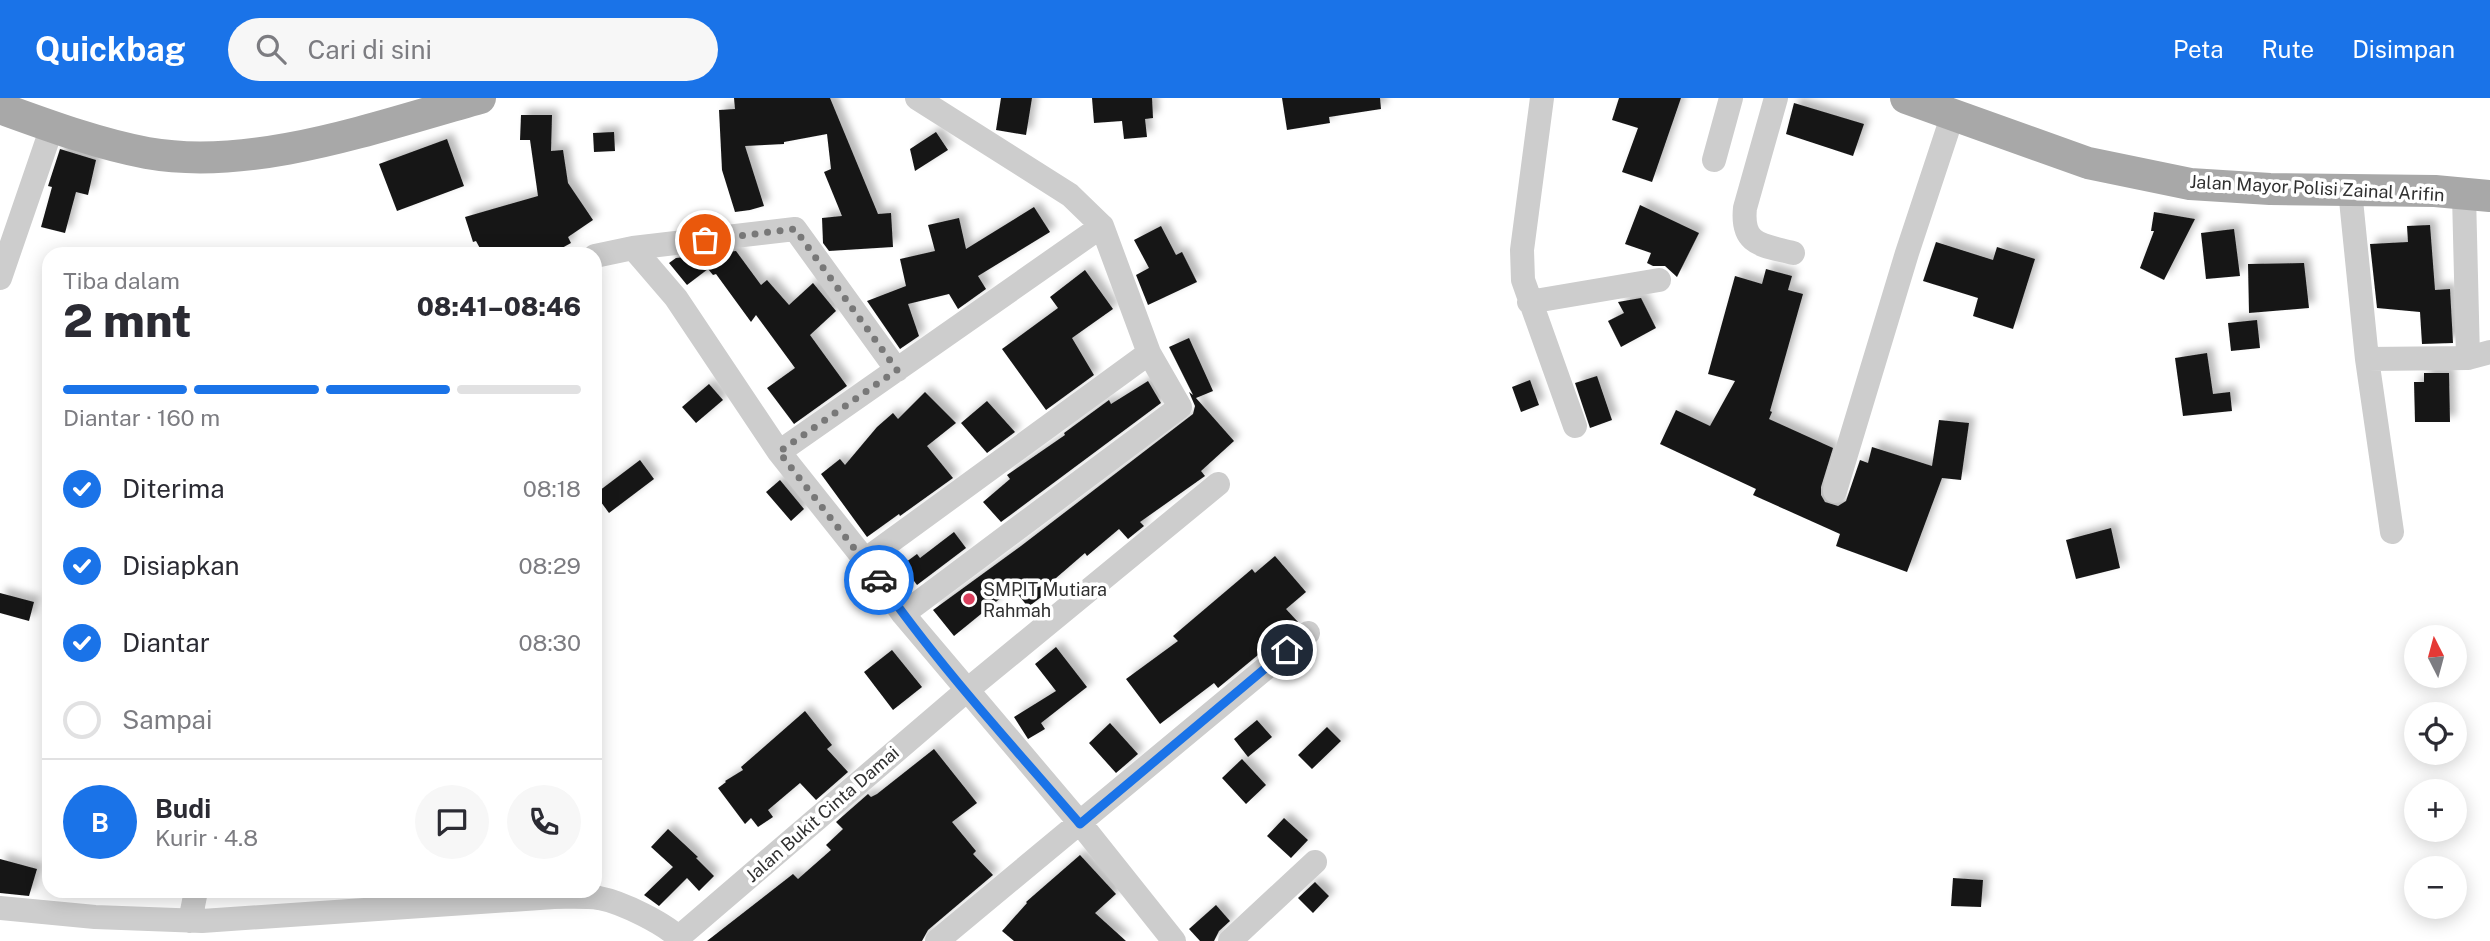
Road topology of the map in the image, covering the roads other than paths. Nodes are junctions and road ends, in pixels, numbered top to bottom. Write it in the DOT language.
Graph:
graph roads {
  1 [pos="480,98"];
  2 [pos="917,98"];
  3 [pos="1542,98"];
  4 [pos="1731,98"];
  5 [pos="1776,98"];
  6 [pos="1906,98"];
  7 [pos="0,108"];
  8 [pos="1953,114"];
  9 [pos="52,127"];
  10 [pos="1714,160"];
  11 [pos="2350,190"];
  12 [pos="2477,196"];
  13 [pos="1101,226"];
  14 [pos="633,248"];
  15 [pos="1793,253"];
  16 [pos="602,255"];
  17 [pos="0,278"];
  18 [pos="1659,280"];
  19 [pos="1530,302"];
  20 [pos="1149,353"];
  21 [pos="2479,355"];
  22 [pos="2367,359"];
  23 [pos="897,370"];
  24 [pos="1575,426"];
  25 [pos="779,452"];
  26 [pos="1218,484"];
  27 [pos="1835,491"];
  28 [pos="2392,533"];
  29 [pos="865,560"];
  30 [pos="903,614"];
  31 [pos="1308,633"];
  32 [pos="966,691"];
  33 [pos="1080,824"];
  34 [pos="1315,862"];
  35 [pos="195,898"];
  36 [pos="538,898"];
  37 [pos="598,898"];
  38 [pos="0,908"];
  39 [pos="190,920"];
  40 [pos="680,939"];
  41 [pos="937,941"];
  42 [pos="1174,941"];
  43 [pos="1230,941"];
  1 -- 9 [label="main road"];
  2 -- 13 [label="street"];
  3 -- 19 [label="street"];
  4 -- 10 [label="street"];
  5 -- 15 [label="street"];
  6 -- 8 [label="main road, Jalan Mayor Polisi Zainal Arifin"];
  7 -- 9 [label="main road"];
  8 -- 11 [label="main road, Jalan Mayor Polisi Zainal Arifin"];
  8 -- 27 [label="street"];
  9 -- 17 [label="street"];
  11 -- 12 [label="main road, Jalan Mayor Polisi Zainal Arifin"];
  11 -- 22 [label="street"];
  12 -- 21 [label="street"];
  13 -- 20 [label="street"];
  13 -- 23 [label="street"];
  14 -- 16 [label="street"];
  14 -- 23 [label="street"];
  14 -- 25 [label="street"];
  18 -- 19 [label="street"];
  19 -- 24 [label="street"];
  20 -- 29 [label="street"];
  20 -- 30 [label="street"];
  21 -- 22 [label="street"];
  22 -- 28 [label="street"];
  23 -- 25 [label="street"];
  25 -- 29 [label="street"];
  26 -- 32 [label="street, Jalan Bukit Cinta Damai"];
  29 -- 30 [label="street"];
  30 -- 32 [label="street"];
  31 -- 33 [label="street"];
  32 -- 33 [label="street"];
  32 -- 40 [label="street, Jalan Bukit Cinta Damai"];
  33 -- 41 [label="street"];
  33 -- 42 [label="street"];
  34 -- 43 [label="street"];
  35 -- 39 [label="street"];
  36 -- 39 [label="street"];
  37 -- 40 [label="street"];
  38 -- 39 [label="street"];
}
